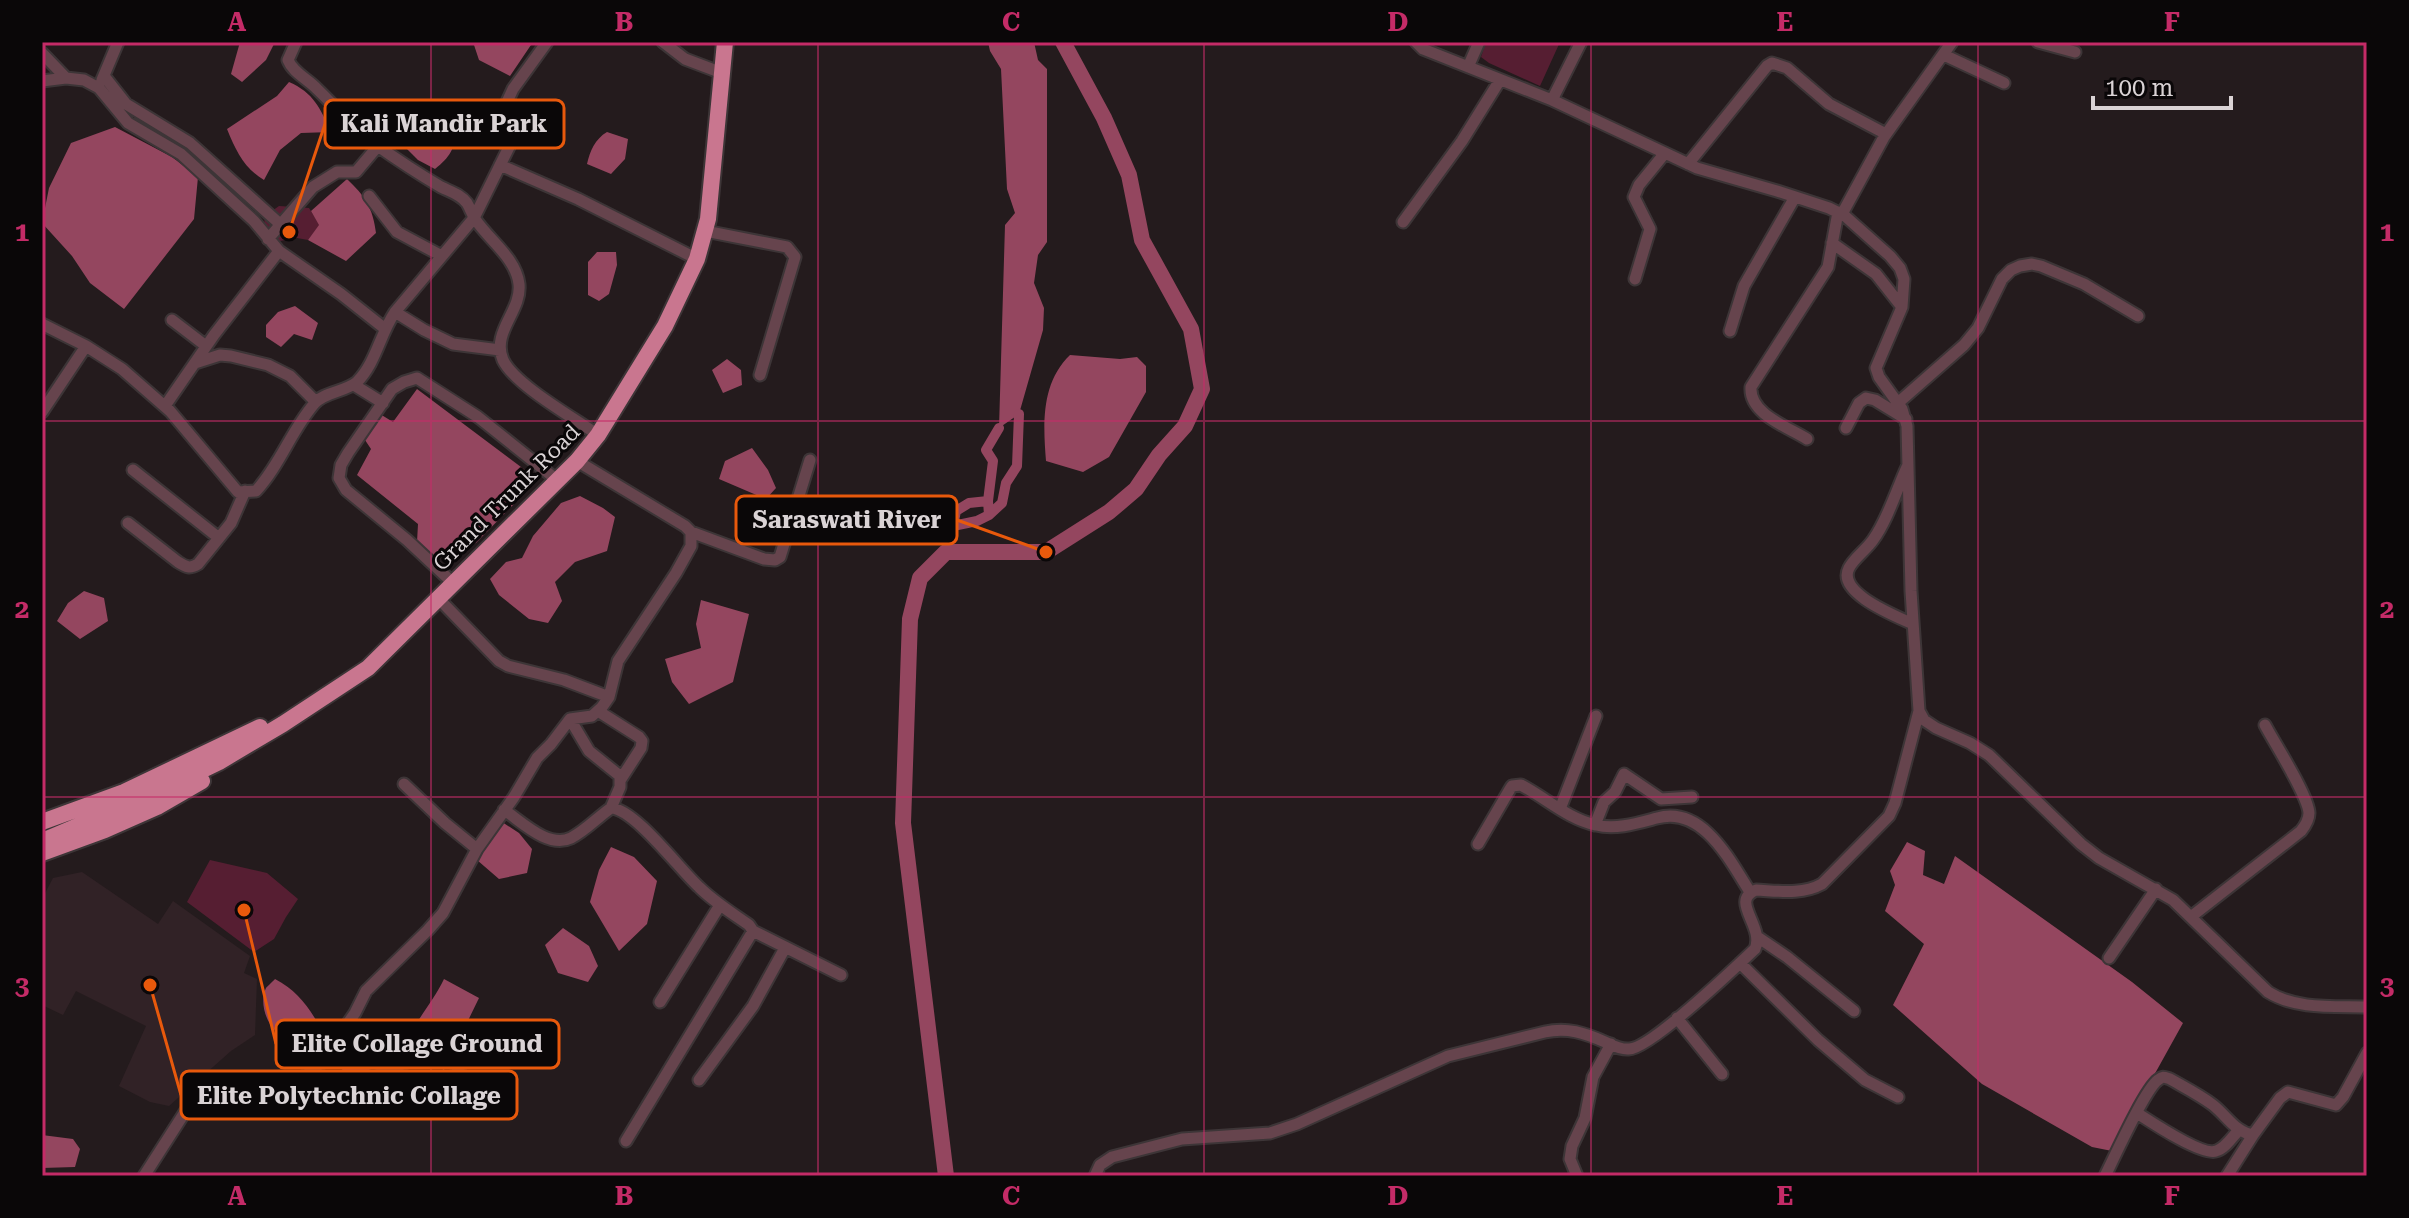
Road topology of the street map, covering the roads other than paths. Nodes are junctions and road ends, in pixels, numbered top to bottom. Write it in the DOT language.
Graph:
graph roads {
  1 [pos="118,42"];
  2 [pos="296,42"];
  3 [pos="547,42"];
  4 [pos="663,42"];
  5 [pos="725,42"];
  6 [pos="1416,42"];
  7 [pos="1479,42"];
  8 [pos="1581,42"];
  9 [pos="1952,42"];
  10 [pos="2038,42"];
  11 [pos="2075,52"];
  12 [pos="42,53"];
  13 [pos="1944,55"];
  14 [pos="1468,67"];
  15 [pos="722,73"];
  16 [pos="104,76"];
  17 [pos="66,78"];
  18 [pos="1500,80"];
  19 [pos="42,81"];
  20 [pos="2004,83"];
  21 [pos="99,88"];
  22 [pos="1552,100"];
  23 [pos="1886,134"];
  24 [pos="378,146"];
  25 [pos="1665,153"];
  26 [pos="1688,164"];
  27 [pos="500,165"];
  28 [pos="369,196"];
  29 [pos="1795,197"];
  30 [pos="1840,213"];
  31 [pos="474,218"];
  32 [pos="1403,222"];
  33 [pos="280,224"];
  34 [pos="705,231"];
  35 [pos="268,239"];
  36 [pos="1832,243"];
  37 [pos="279,251"];
  38 [pos="442,256"];
  39 [pos="697,259"];
  40 [pos="1635,279"];
  41 [pos="1902,307"];
  42 [pos="395,312"];
  43 [pos="2138,316"];
  44 [pos="172,320"];
  45 [pos="42,324"];
  46 [pos="384,328"];
  47 [pos="1730,331"];
  48 [pos="86,346"];
  49 [pos="206,346"];
  50 [pos="500,350"];
  51 [pos="195,363"];
  52 [pos="760,375"];
  53 [pos="354,385"];
  54 [pos="315,401"];
  55 [pos="1899,402"];
  56 [pos="383,403"];
  57 [pos="165,406"];
  58 [pos="42,412"];
  59 [pos="1906,419"];
  60 [pos="1846,428"];
  61 [pos="598,435"];
  62 [pos="1807,439"];
  63 [pos="810,460"];
  64 [pos="577,461"];
  65 [pos="1909,463"];
  66 [pos="133,470"];
  67 [pos="557,480"];
  68 [pos="245,491"];
  69 [pos="128,523"];
  70 [pos="691,532"];
  71 [pos="219,538"];
  72 [pos="453,583"];
  73 [pos="438,598"];
  74 [pos="1913,624"];
  75 [pos="368,668"];
  76 [pos="609,697"];
  77 [pos="307,708"];
  78 [pos="598,711"];
  79 [pos="1919,711"];
  80 [pos="1596,716"];
  81 [pos="570,719"];
  82 [pos="2265,725"];
  83 [pos="621,779"];
  84 [pos="404,784"];
  85 [pos="175,797"];
  86 [pos="1692,797"];
  87 [pos="155,801"];
  88 [pos="611,808"];
  89 [pos="1560,809"];
  90 [pos="504,810"];
  91 [pos="42,822"];
  92 [pos="1595,825"];
  93 [pos="42,841"];
  94 [pos="1478,844"];
  95 [pos="477,849"];
  96 [pos="42,853"];
  97 [pos="42,861"];
  98 [pos="2156,889"];
  99 [pos="1750,892"];
  100 [pos="720,905"];
  101 [pos="2192,916"];
  102 [pos="753,931"];
  103 [pos="1759,938"];
  104 [pos="785,948"];
  105 [pos="2109,958"];
  106 [pos="1740,963"];
  107 [pos="841,975"];
  108 [pos="660,1002"];
  109 [pos="2367,1007"];
  110 [pos="1854,1011"];
  111 [pos="1677,1018"];
  112 [pos="1611,1044"];
  113 [pos="331,1047"];
  114 [pos="2367,1053"];
  115 [pos="463,1061"];
  116 [pos="1722,1074"];
  117 [pos="699,1080"];
  118 [pos="1898,1097"];
  119 [pos="2137,1113"];
  120 [pos="2239,1130"];
  121 [pos="2253,1135"];
  122 [pos="626,1141"];
  123 [pos="144,1176"];
  124 [pos="1095,1176"];
  125 [pos="1577,1176"];
  126 [pos="2105,1176"];
  127 [pos="2227,1176"];
  1 -- 16 [label="street"];
  2 -- 24 [label="street"];
  3 -- 27 [label="street"];
  4 -- 15 [label="street"];
  5 -- 15 [label="highway, Grand Trunk Road"];
  6 -- 14 [label="street"];
  7 -- 14 [label="street"];
  8 -- 22 [label="street"];
  9 -- 13 [label="street"];
  10 -- 11 [label="street"];
  12 -- 17 [label="street"];
  13 -- 20 [label="street"];
  13 -- 23 [label="street"];
  14 -- 18 [label="street"];
  15 -- 34 [label="highway, Grand Trunk Road"];
  16 -- 21 [label="street"];
  16 -- 33 [label="street"];
  17 -- 19 [label="street"];
  17 -- 21 [label="street"];
  18 -- 22 [label="street"];
  18 -- 32 [label="street"];
  21 -- 35 [label="street"];
  22 -- 25 [label="street"];
  23 -- 26 [label="street"];
  23 -- 30 [label="street"];
  24 -- 31 [label="street"];
  24 -- 33 [label="street"];
  25 -- 26 [label="street"];
  25 -- 40 [label="street"];
  26 -- 29 [label="street"];
  27 -- 31 [label="street"];
  27 -- 39 [label="street"];
  28 -- 38 [label="street"];
  29 -- 30 [label="street"];
  29 -- 47 [label="street"];
  30 -- 36 [label="street"];
  30 -- 41 [label="street"];
  31 -- 38 [label="street"];
  31 -- 50 [label="street"];
  33 -- 35 [label="street"];
  34 -- 39 [label="highway, Grand Trunk Road"];
  34 -- 52 [label="street"];
  35 -- 37 [label="street"];
  36 -- 41 [label="street"];
  36 -- 62 [label="street"];
  37 -- 46 [label="street"];
  37 -- 49 [label="street"];
  38 -- 42 [label="street"];
  39 -- 61 [label="highway, Grand Trunk Road"];
  41 -- 55 [label="street"];
  42 -- 46 [label="street"];
  42 -- 50 [label="street"];
  43 -- 55 [label="street"];
  44 -- 49 [label="street"];
  45 -- 48 [label="street"];
  46 -- 53 [label="street"];
  48 -- 57 [label="street"];
  48 -- 58 [label="street"];
  49 -- 51 [label="street"];
  50 -- 61 [label="street"];
  51 -- 54 [label="street"];
  51 -- 57 [label="street"];
  53 -- 54 [label="street"];
  53 -- 56 [label="street"];
  54 -- 68 [label="street"];
  55 -- 59 [label="street"];
  56 -- 67 [label="street"];
  56 -- 72 [label="street"];
  57 -- 68 [label="street"];
  59 -- 60 [label="street"];
  59 -- 65 [label="street"];
  61 -- 64 [label="highway, Grand Trunk Road"];
  63 -- 70 [label="street"];
  64 -- 67 [label="highway, Grand Trunk Road"];
  64 -- 70 [label="street"];
  65 -- 74 [label="street"];
  65 -- 74 [label="street"];
  66 -- 71 [label="street"];
  67 -- 72 [label="highway, Grand Trunk Road"];
  68 -- 71 [label="street"];
  69 -- 71 [label="street"];
  70 -- 76 [label="street"];
  72 -- 73 [label="highway, Grand Trunk Road"];
  73 -- 75 [label="highway, Grand Trunk Road"];
  73 -- 76 [label="street"];
  74 -- 79 [label="street"];
  75 -- 77 [label="highway, Grand Trunk Road"];
  75 -- 85 [label="highway"];
  76 -- 78 [label="street"];
  77 -- 87 [label="highway"];
  77 -- 91 [label="highway"];
  78 -- 81 [label="street"];
  78 -- 83 [label="street"];
  79 -- 98 [label="street"];
  79 -- 99 [label="street"];
  80 -- 89 [label="street"];
  81 -- 83 [label="street"];
  81 -- 90 [label="street"];
  82 -- 101 [label="street"];
  83 -- 88 [label="street"];
  84 -- 95 [label="street"];
  85 -- 87 [label="highway"];
  85 -- 97 [label="highway"];
  86 -- 92 [label="street"];
  87 -- 93 [label="highway"];
  87 -- 96 [label="highway"];
  88 -- 90 [label="street"];
  88 -- 100 [label="street"];
  89 -- 92 [label="street"];
  89 -- 94 [label="street"];
  90 -- 95 [label="street"];
  92 -- 99 [label="street"];
  95 -- 113 [label="street"];
  98 -- 101 [label="street"];
  98 -- 105 [label="street"];
  99 -- 103 [label="street"];
  100 -- 102 [label="street"];
  100 -- 108 [label="street"];
  101 -- 109 [label="street"];
  102 -- 104 [label="street"];
  102 -- 122 [label="street"];
  103 -- 106 [label="street"];
  103 -- 110 [label="street"];
  104 -- 107 [label="street"];
  104 -- 117 [label="street"];
  106 -- 111 [label="street"];
  106 -- 118 [label="street"];
  111 -- 112 [label="street"];
  111 -- 116 [label="street"];
  112 -- 124 [label="street"];
  112 -- 125 [label="street"];
  113 -- 115 [label="street"];
  113 -- 123 [label="street"];
  114 -- 121 [label="street"];
  119 -- 120 [label="street"];
  119 -- 120 [label="street"];
  119 -- 126 [label="street"];
  120 -- 121 [label="street"];
  121 -- 127 [label="street"];
}
